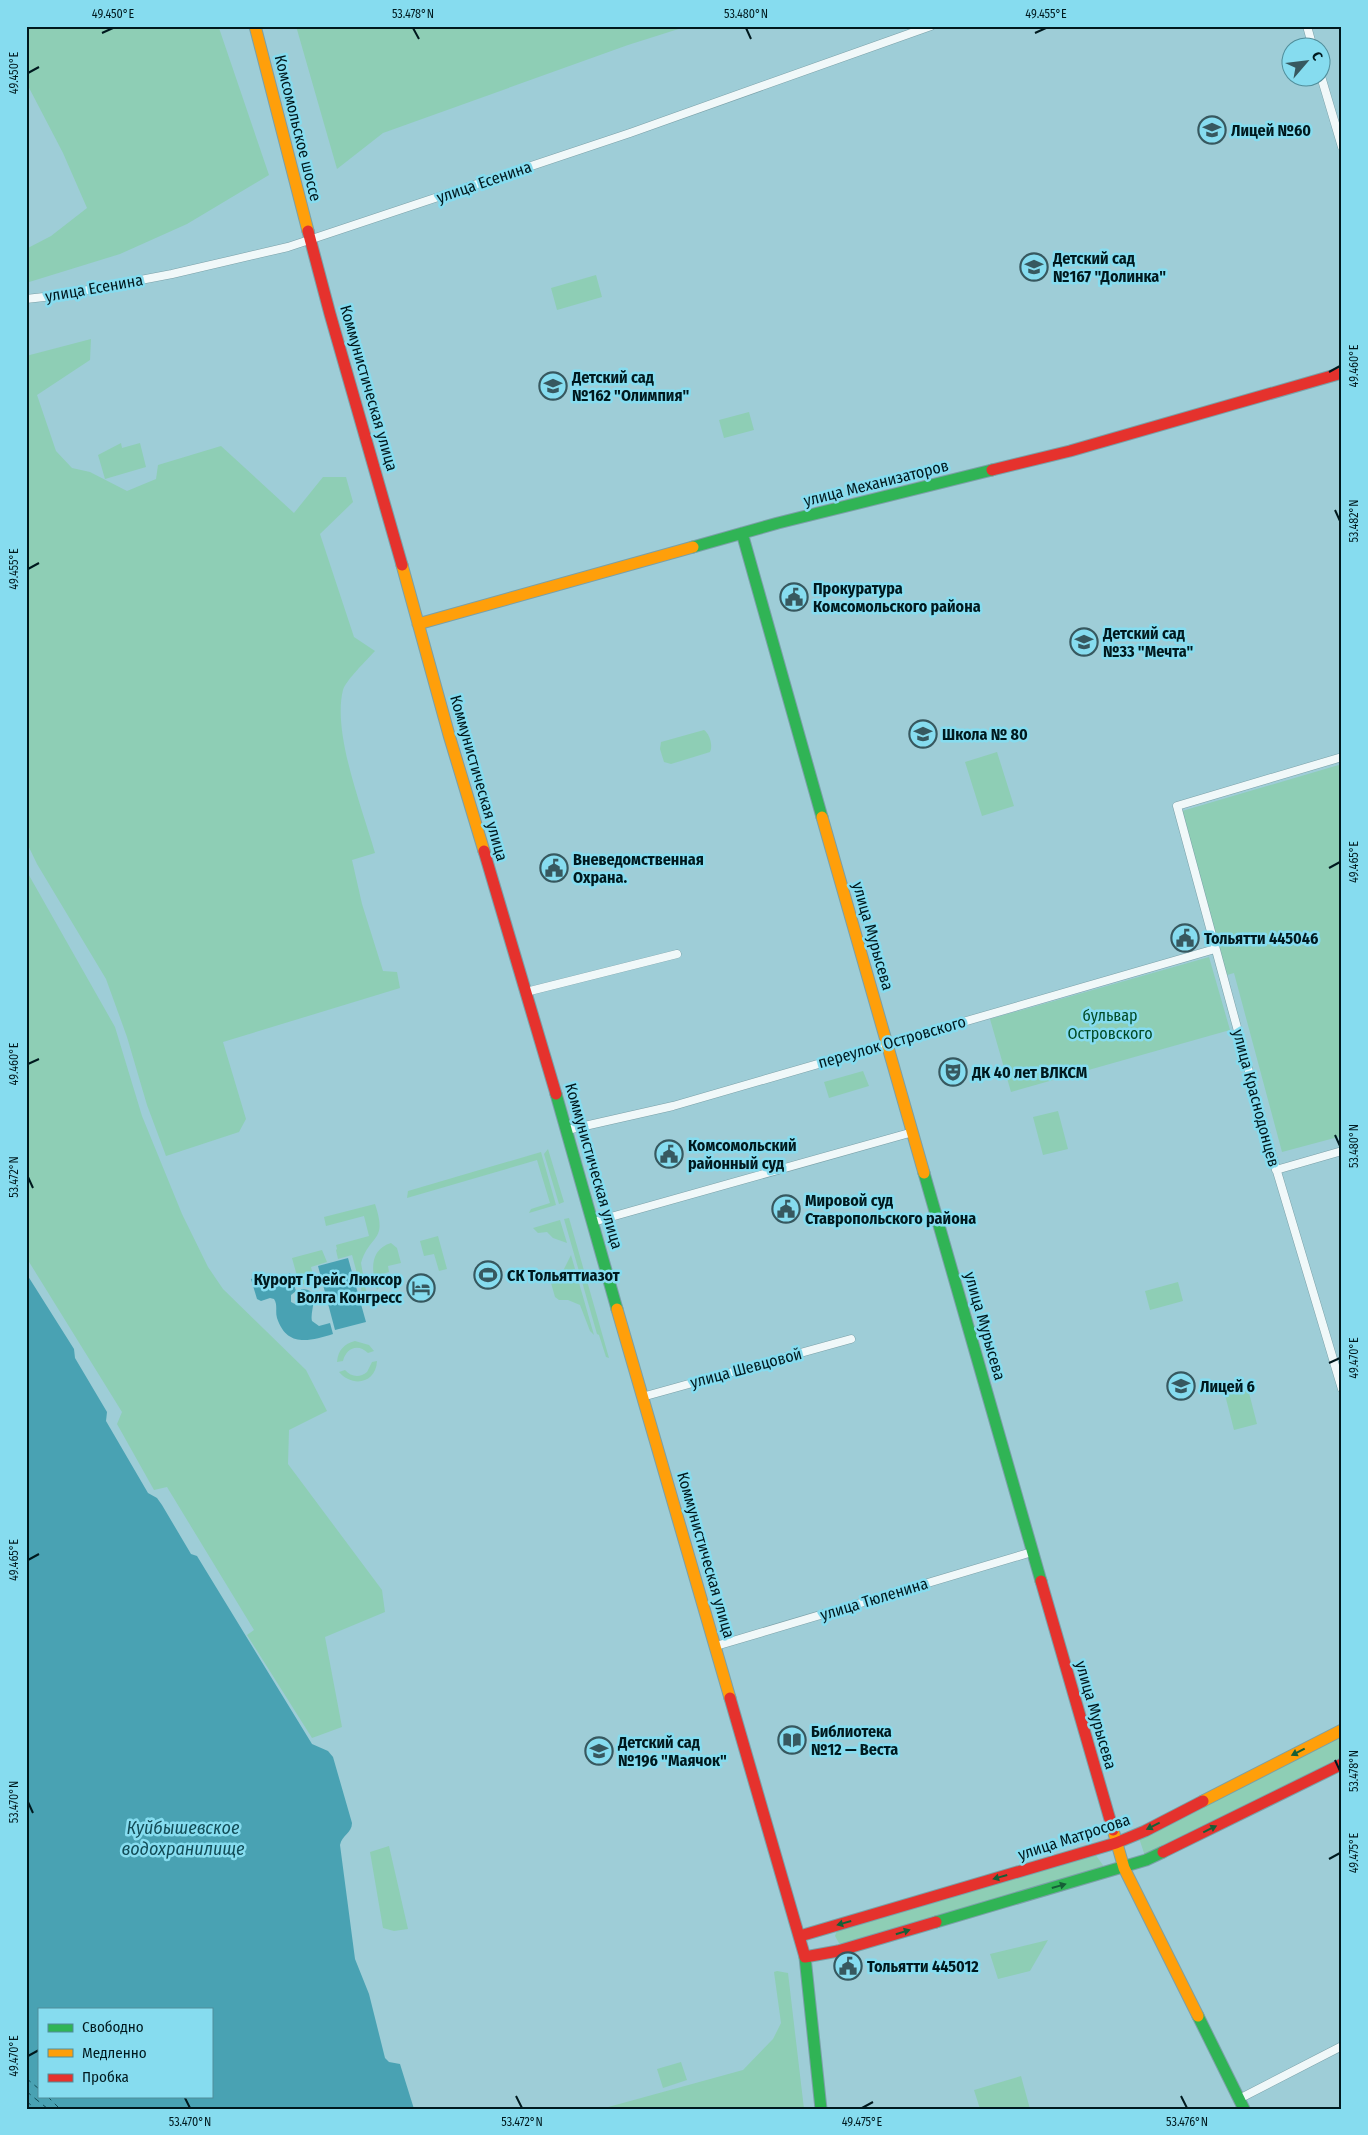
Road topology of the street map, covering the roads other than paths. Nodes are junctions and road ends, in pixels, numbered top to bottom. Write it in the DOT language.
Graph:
graph roads {
  1 [pos="255,26"];
  2 [pos="931,26"];
  3 [pos="1324,88"];
  4 [pos="1342,147"];
  5 [pos="311,238"];
  6 [pos="29,297"];
  7 [pos="1342,373"];
  8 [pos="742,533"];
  9 [pos="418,624"];
  10 [pos="1342,757"];
  11 [pos="1215,949"];
  12 [pos="677,954"];
  13 [pos="526,992"];
  14 [pos="887,1044"];
  15 [pos="567,1130"];
  16 [pos="913,1132"];
  17 [pos="1342,1151"];
  18 [pos="1276,1170"];
  19 [pos="593,1222"];
  20 [pos="851,1340"];
  21 [pos="1342,1388"];
  22 [pos="642,1397"];
  23 [pos="1032,1552"];
  24 [pos="716,1646"];
  25 [pos="1342,1730"];
  26 [pos="1342,1764"];
  27 [pos="1116,1843"];
  28 [pos="1124,1868"];
  29 [pos="800,1936"];
  30 [pos="805,1957"];
  31 [pos="1342,2046"];
  32 [pos="1242,2104"];
  33 [pos="821,2109"];
  1 -- 5 [label="main road, Комсомольское шоссе"];
  2 -- 5 [label="street, улица Есенина"];
  3 -- 4 [label="street"];
  5 -- 6 [label="street, улица Есенина"];
  5 -- 9 [label="main road, Коммунистическая улица"];
  7 -- 8 [label="main road, улица Механизаторов"];
  8 -- 9 [label="main road, улица Механизаторов"];
  8 -- 14 [label="main road, улица Мурысева"];
  9 -- 13 [label="main road, Коммунистическая улица"];
  10 -- 11 [label="street, улица Краснодонцев"];
  11 -- 14 [label="street, переулок Островского"];
  11 -- 18 [label="street, улица Краснодонцев"];
  12 -- 13 [label="street"];
  13 -- 15 [label="main road, Коммунистическая улица"];
  14 -- 15 [label="street, переулок Островского"];
  14 -- 16 [label="main road, улица Мурысева"];
  15 -- 19 [label="main road, Коммунистическая улица"];
  16 -- 19 [label="street"];
  16 -- 23 [label="main road, улица Мурысева"];
  17 -- 18 [label="street"];
  18 -- 21 [label="street, улица Краснодонцев"];
  19 -- 22 [label="main road, Коммунистическая улица"];
  20 -- 22 [label="street, улица Шевцовой"];
  22 -- 24 [label="main road, Коммунистическая улица"];
  23 -- 24 [label="street, улица Тюленина"];
  23 -- 27 [label="main road, улица Мурысева"];
  24 -- 29 [label="main road, Коммунистическая улица"];
  25 -- 27 [label="main road, улица Матросова, one-way"];
  28 -- 26 [label="main road, one-way"];
  27 -- 28 [label="main road, улица Мурысева"];
  27 -- 29 [label="main road, улица Матросова, one-way"];
  30 -- 28 [label="main road, one-way"];
  28 -- 32 [label="main road, улица Мурысева"];
  29 -- 30 [label="main road, Коммунистическая улица"];
  30 -- 33 [label="main road, Коммунистическая улица"];
  31 -- 32 [label="street"];
}
